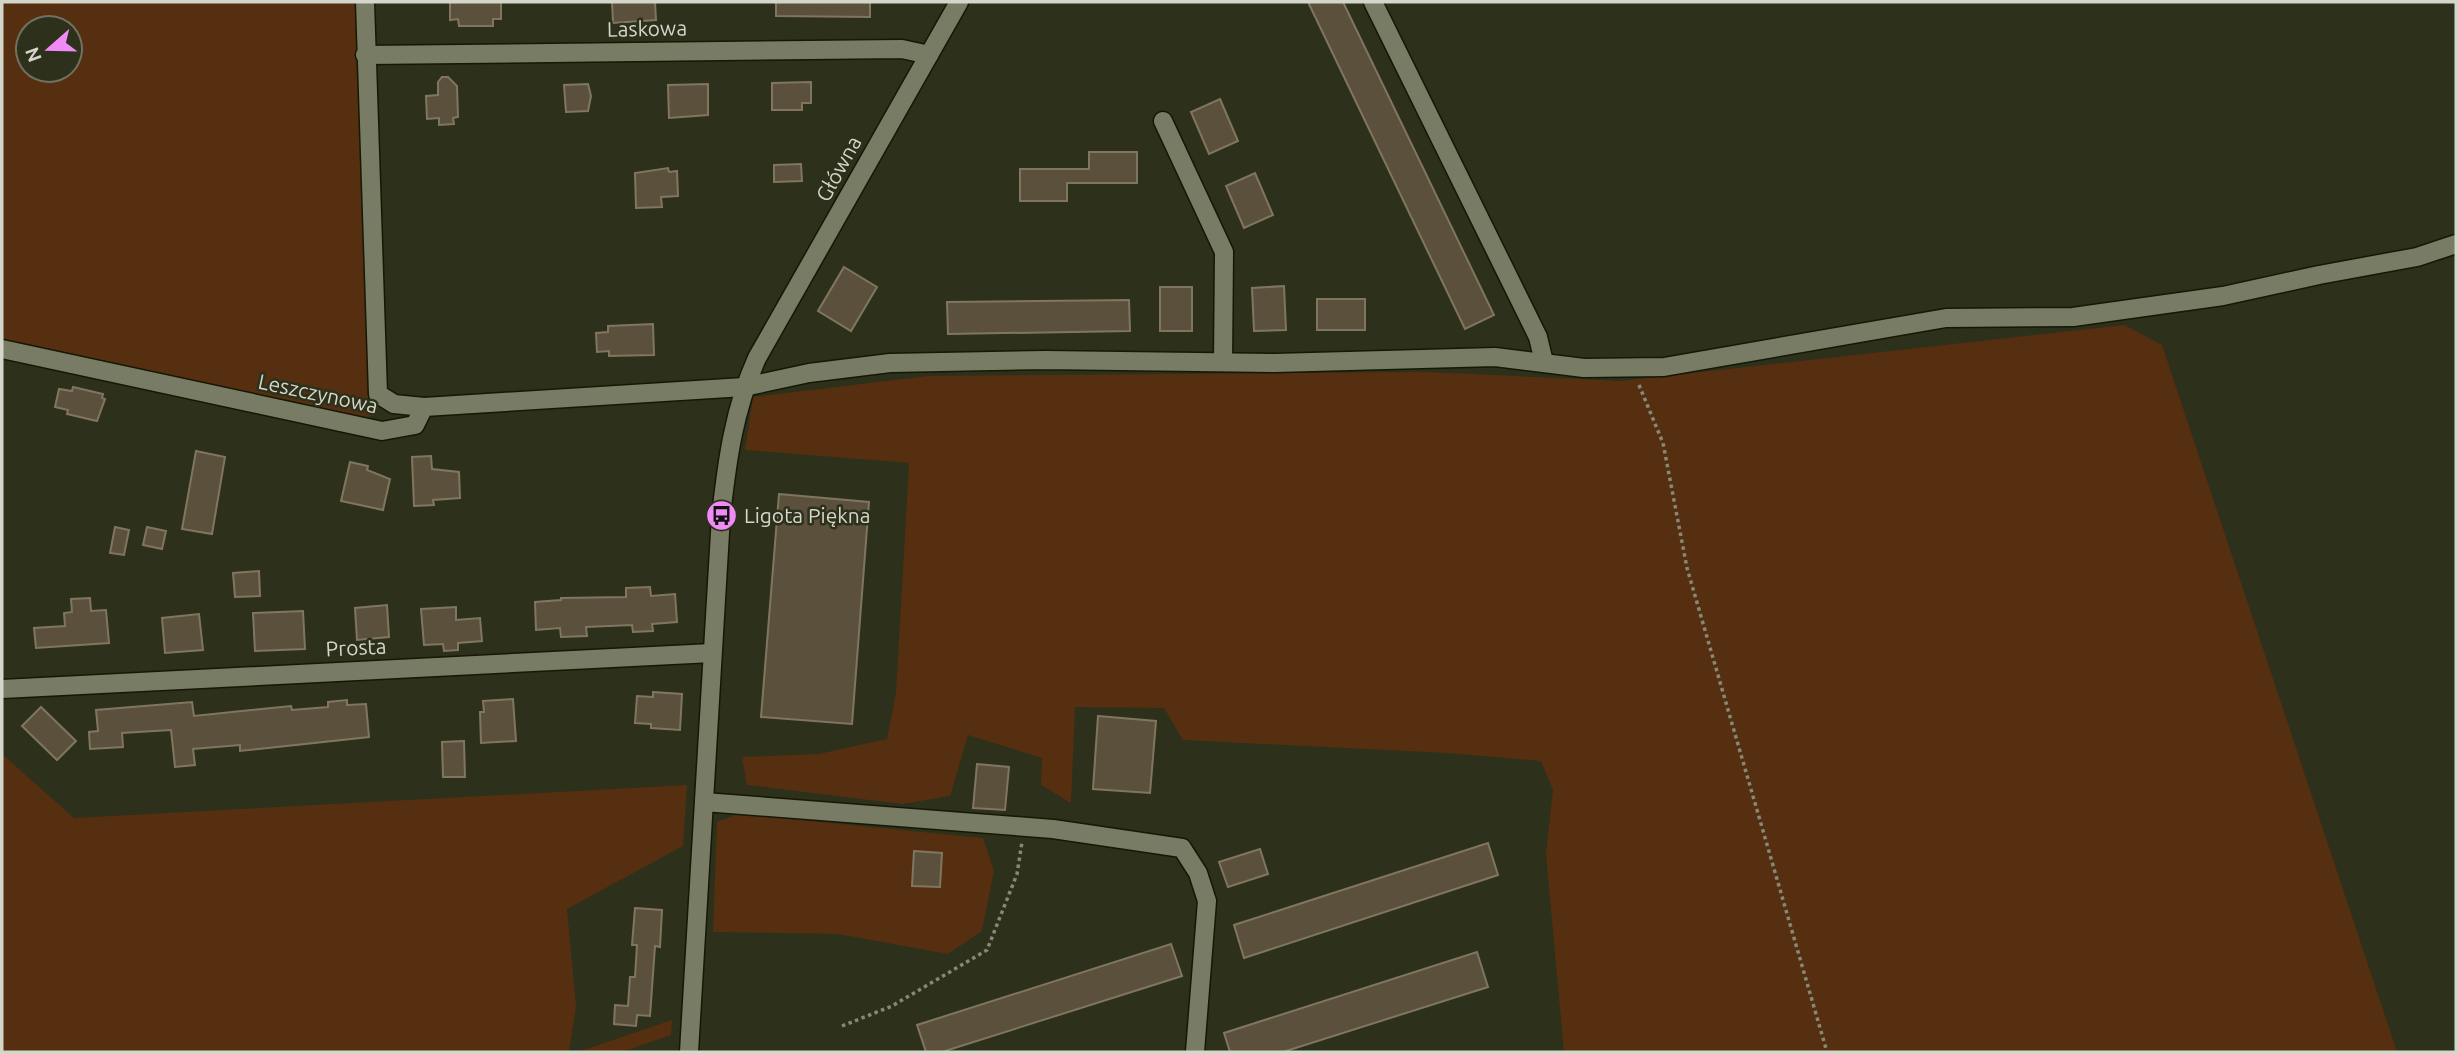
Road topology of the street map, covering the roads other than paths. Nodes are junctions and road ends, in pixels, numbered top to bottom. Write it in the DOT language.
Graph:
graph roads {
  1 [pos="365,2"];
  2 [pos="959,2"];
  3 [pos="1373,2"];
  4 [pos="365,55"];
  5 [pos="929,55"];
  6 [pos="1163,121"];
  7 [pos="2456,244"];
  8 [pos="2,349"];
  9 [pos="1223,361"];
  10 [pos="1544,362"];
  11 [pos="744,387"];
  12 [pos="424,407"];
  13 [pos="712,653"];
  14 [pos="2,689"];
  15 [pos="704,802"];
  16 [pos="689,1052"];
  17 [pos="1195,1052"];
  1 -- 4 [label="street"];
  2 -- 5 [label="street, Główna"];
  3 -- 10 [label="street"];
  4 -- 5 [label="street, Laskowa"];
  4 -- 12 [label="street"];
  5 -- 11 [label="street, Główna"];
  6 -- 9 [label="street"];
  7 -- 10 [label="street"];
  8 -- 12 [label="street, Leszczynowa"];
  9 -- 10 [label="street"];
  9 -- 11 [label="street"];
  11 -- 12 [label="street"];
  11 -- 13 [label="street"];
  13 -- 14 [label="street, Prosta"];
  13 -- 15 [label="street"];
  15 -- 16 [label="street"];
  15 -- 17 [label="street"];
}
